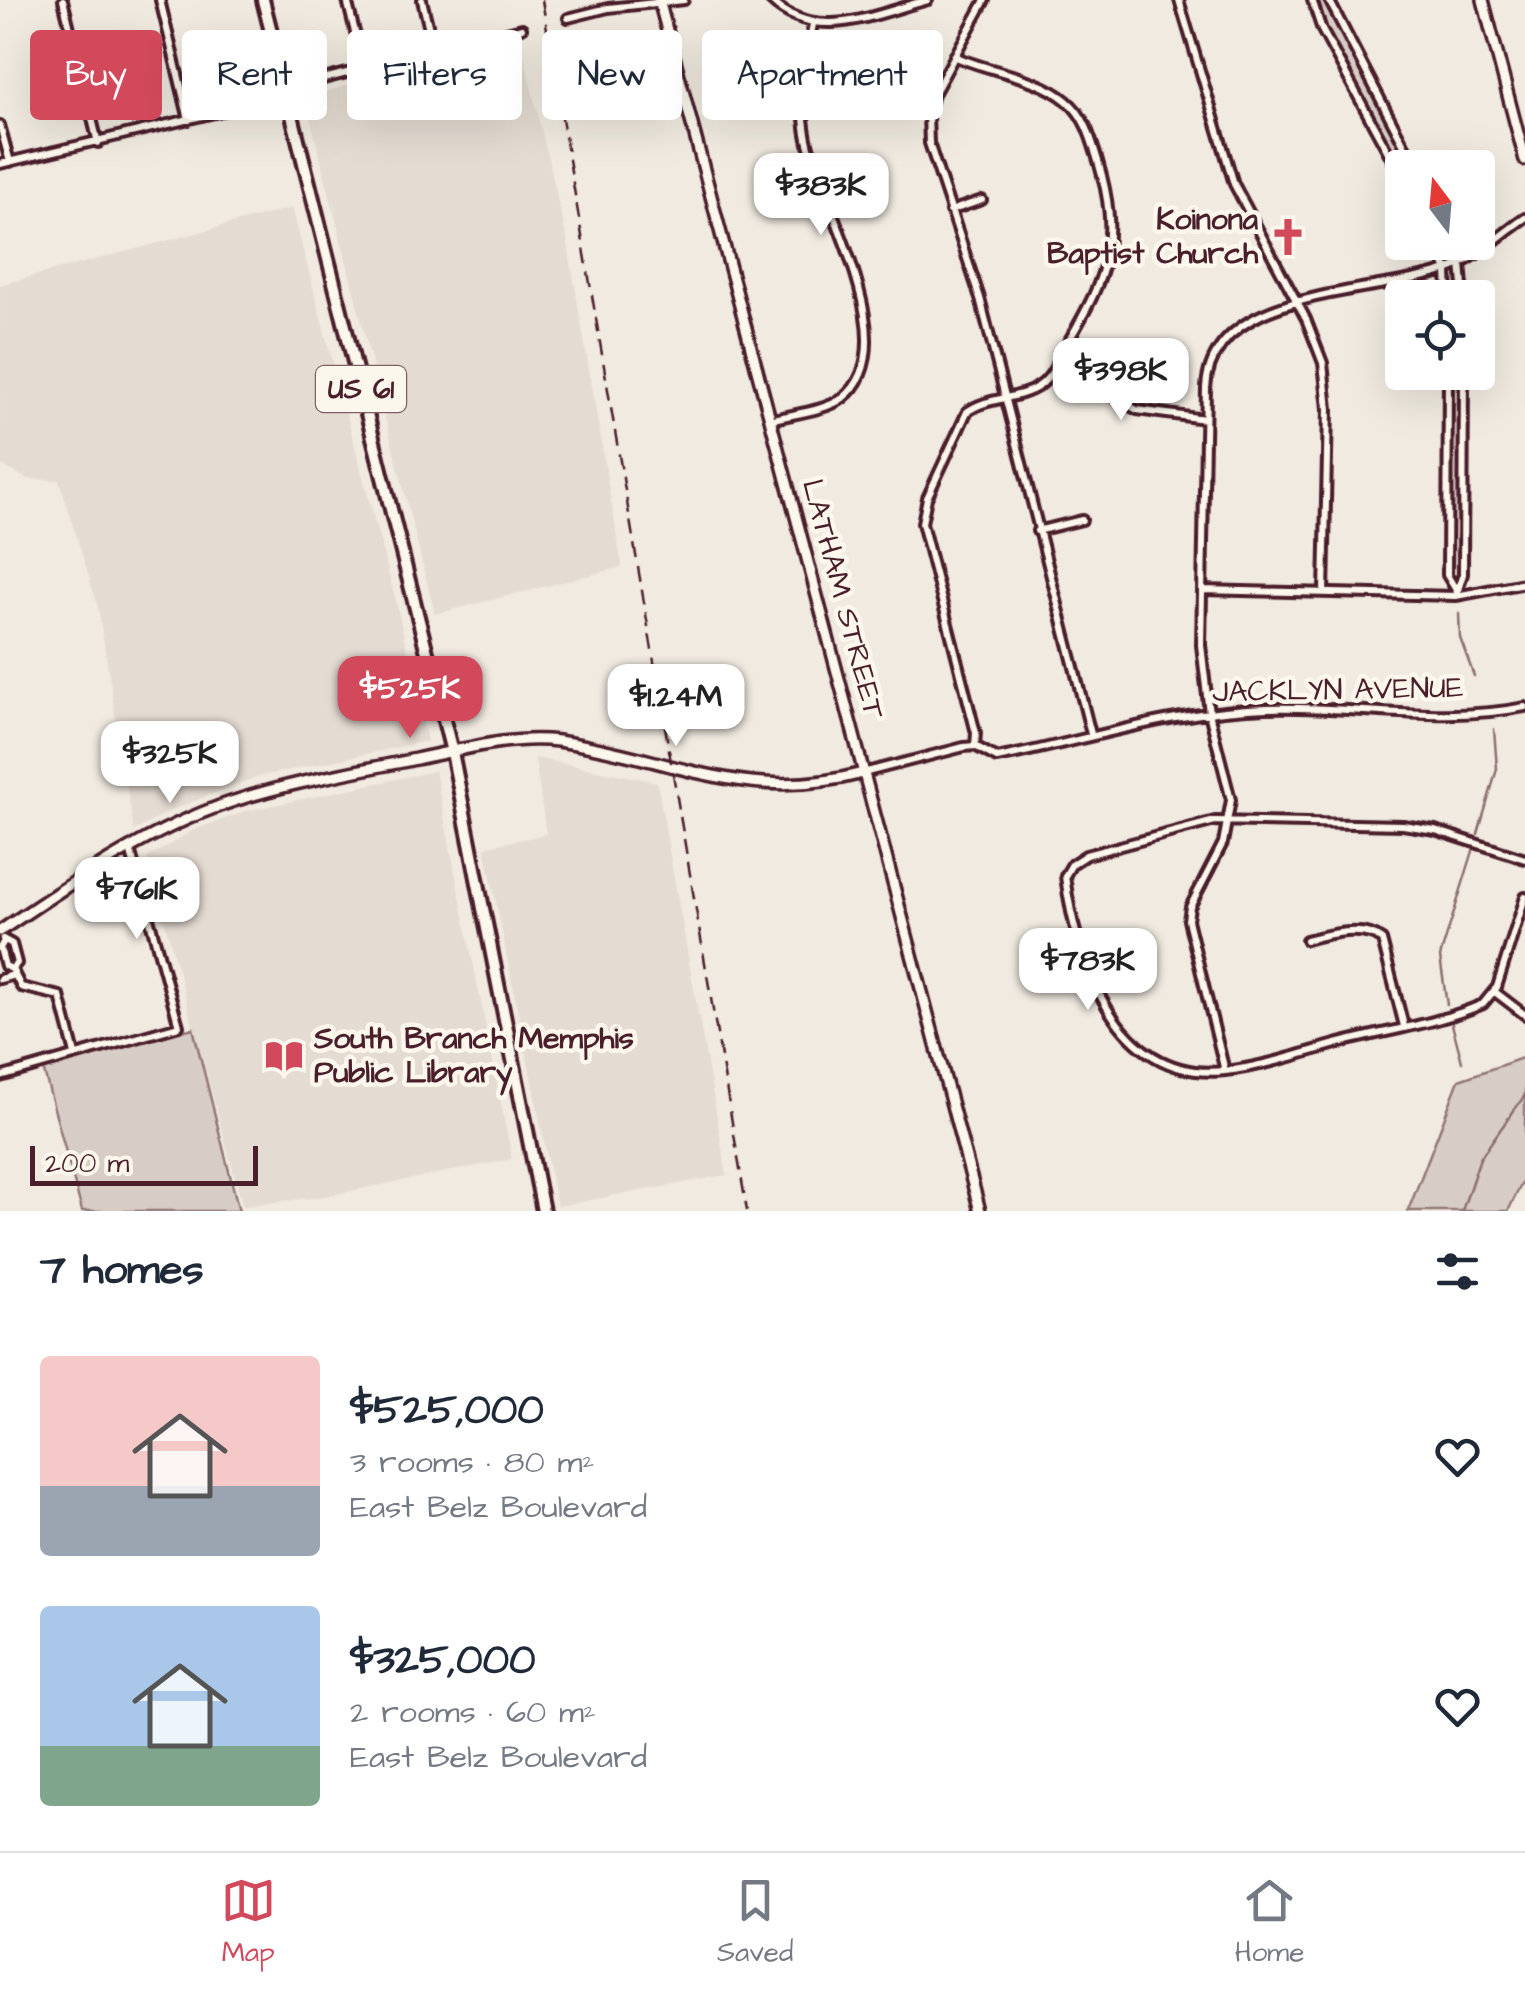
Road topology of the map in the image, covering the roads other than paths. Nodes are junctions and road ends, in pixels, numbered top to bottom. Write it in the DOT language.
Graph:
graph roads {
  1 [pos="63,0"];
  2 [pos="160,0"];
  3 [pos="264,0"];
  4 [pos="347,0"];
  5 [pos="422,0"];
  6 [pos="684,0"];
  7 [pos="770,0"];
  8 [pos="928,0"];
  9 [pos="985,0"];
  10 [pos="1178,0"];
  11 [pos="1312,0"];
  12 [pos="1329,0"];
  13 [pos="1482,0"];
  14 [pos="660,3"];
  15 [pos="568,18"];
  16 [pos="813,24"];
  17 [pos="522,28"];
  18 [pos="271,30"];
  19 [pos="354,30"];
  20 [pos="429,30"];
  21 [pos="514,30"];
  22 [pos="954,56"];
  23 [pos="182,91"];
  24 [pos="189,120"];
  25 [pos="293,120"];
  26 [pos="0,125"];
  27 [pos="98,143"];
  28 [pos="1387,150"];
  29 [pos="1407,150"];
  30 [pos="1525,160"];
  31 [pos="10,162"];
  32 [pos="0,164"];
  33 [pos="982,200"];
  34 [pos="950,211"];
  35 [pos="1525,218"];
  36 [pos="1442,260"];
  37 [pos="1460,260"];
  38 [pos="1461,264"];
  39 [pos="1446,270"];
  40 [pos="1447,280"];
  41 [pos="1462,280"];
  42 [pos="1296,301"];
  43 [pos="1056,364"];
  44 [pos="1448,390"];
  45 [pos="1464,390"];
  46 [pos="1002,398"];
  47 [pos="1205,419"];
  48 [pos="770,420"];
  49 [pos="1082,520"];
  50 [pos="1037,531"];
  51 [pos="1525,583"];
  52 [pos="1202,590"];
  53 [pos="1324,593"];
  54 [pos="1456,593"];
  55 [pos="1525,707"];
  56 [pos="1209,713"];
  57 [pos="1091,734"];
  58 [pos="975,746"];
  59 [pos="452,752"];
  60 [pos="863,773"];
  61 [pos="1226,822"];
  62 [pos="130,848"];
  63 [pos="1525,859"];
  64 [pos="1525,897"];
  65 [pos="1,935"];
  66 [pos="1306,940"];
  67 [pos="13,972"];
  68 [pos="0,979"];
  69 [pos="1495,992"];
  70 [pos="1525,1015"];
  71 [pos="1404,1026"];
  72 [pos="75,1054"];
  73 [pos="1225,1071"];
  74 [pos="0,1077"];
  75 [pos="540,1210"];
  76 [pos="980,1211"];
  1 -- 27 [label="street"];
  2 -- 23 [label="street"];
  3 -- 18 [label="main road, US 61"];
  4 -- 19 [label="street"];
  5 -- 20 [label="street"];
  6 -- 14 [label="street"];
  7 -- 16 [label="street"];
  8 -- 16 [label="street"];
  9 -- 22 [label="street"];
  10 -- 42 [label="street"];
  11 -- 28 [label="street"];
  12 -- 29 [label="street"];
  13 -- 30 [label="street"];
  14 -- 15 [label="street"];
  14 -- 48 [label="street, LATHAM STREET"];
  16 -- 48 [label="street"];
  17 -- 21 [label="street"];
  22 -- 34 [label="street"];
  22 -- 43 [label="street"];
  24 -- 27 [label="street"];
  25 -- 59 [label="main road, US 61"];
  26 -- 31 [label="street"];
  27 -- 31 [label="street"];
  31 -- 32 [label="street"];
  33 -- 34 [label="street"];
  34 -- 46 [label="street"];
  35 -- 38 [label="street"];
  36 -- 39 [label="street"];
  37 -- 38 [label="street"];
  38 -- 39 [label="street"];
  38 -- 41 [label="street"];
  39 -- 40 [label="street"];
  39 -- 42 [label="street"];
  42 -- 47 [label="street"];
  42 -- 53 [label="street"];
  43 -- 46 [label="street"];
  43 -- 47 [label="street"];
  44 -- 54 [label="street"];
  45 -- 54 [label="street"];
  46 -- 50 [label="street"];
  46 -- 58 [label="street"];
  47 -- 52 [label="street"];
  48 -- 60 [label="street, LATHAM STREET"];
  49 -- 50 [label="street"];
  50 -- 57 [label="street"];
  51 -- 54 [label="street"];
  52 -- 53 [label="street"];
  52 -- 56 [label="street"];
  53 -- 54 [label="street"];
  55 -- 56 [label="street, JACKLYN AVENUE"];
  56 -- 57 [label="street, JACKLYN AVENUE"];
  56 -- 61 [label="street"];
  57 -- 58 [label="street, JACKLYN AVENUE"];
  58 -- 60 [label="street, JACKLYN AVENUE"];
  59 -- 60 [label="street"];
  59 -- 62 [label="street"];
  59 -- 75 [label="main road, US 61"];
  60 -- 76 [label="street, LATHAM STREET"];
  61 -- 63 [label="street"];
  61 -- 73 [label="street"];
  61 -- 73 [label="street"];
  62 -- 65 [label="street"];
  62 -- 72 [label="street"];
  64 -- 69 [label="street"];
  65 -- 67 [label="street"];
  66 -- 71 [label="street"];
  67 -- 68 [label="street"];
  67 -- 72 [label="street"];
  69 -- 70 [label="street"];
  69 -- 71 [label="street"];
  71 -- 73 [label="street"];
  72 -- 74 [label="street"];
}
